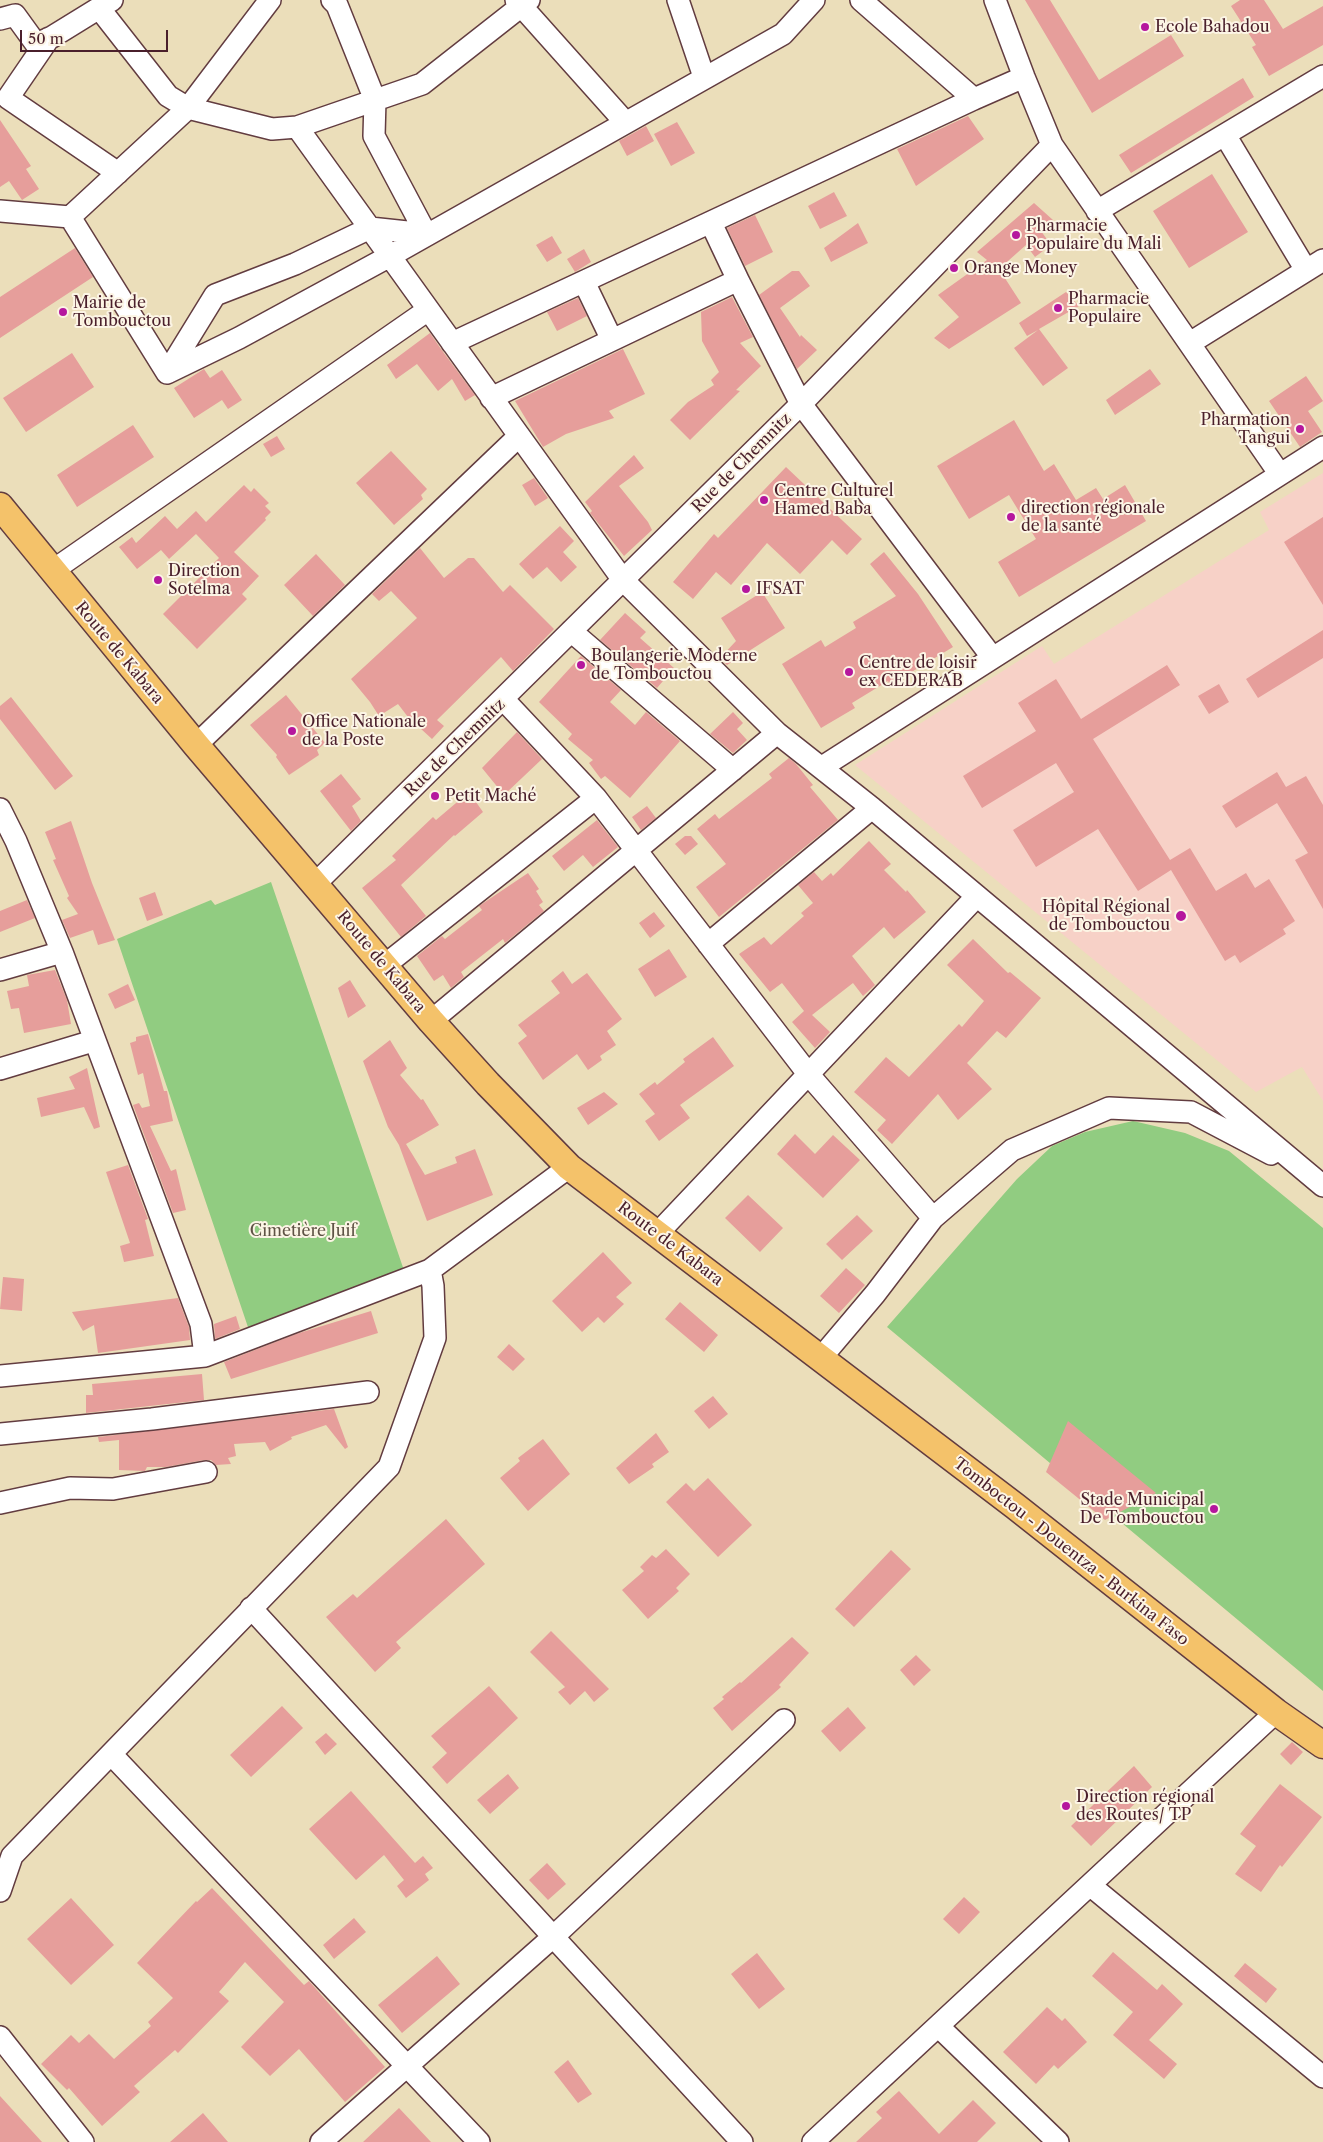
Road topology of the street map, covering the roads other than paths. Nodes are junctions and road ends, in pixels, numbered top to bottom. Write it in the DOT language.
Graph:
graph roads {
  1 [pos="270,0"];
  2 [pos="332,0"];
  3 [pos="678,0"];
  4 [pos="814,0"];
  5 [pos="862,0"];
  6 [pos="996,0"];
  7 [pos="522,2"];
  8 [pos="106,4"];
  9 [pos="0,19"];
  10 [pos="49,38"];
  11 [pos="1323,76"];
  12 [pos="704,77"];
  13 [pos="1024,77"];
  14 [pos="974,99"];
  15 [pos="375,100"];
  16 [pos="188,108"];
  17 [pos="625,122"];
  18 [pos="296,127"];
  19 [pos="1225,135"];
  20 [pos="1052,145"];
  21 [pos="118,173"];
  22 [pos="0,211"];
  23 [pos="1097,211"];
  24 [pos="70,217"];
  25 [pos="711,223"];
  26 [pos="370,228"];
  27 [pos="426,234"];
  28 [pos="390,256"];
  29 [pos="1315,265"];
  30 [pos="738,280"];
  31 [pos="584,282"];
  32 [pos="428,310"];
  33 [pos="612,340"];
  34 [pos="452,343"];
  35 [pos="1190,343"];
  36 [pos="167,373"];
  37 [pos="491,398"];
  38 [pos="801,404"];
  39 [pos="519,436"];
  40 [pos="1323,446"];
  41 [pos="1279,473"];
  42 [pos="0,506"];
  43 [pos="52,571"];
  44 [pos="623,580"];
  45 [pos="571,631"];
  46 [pos="992,658"];
  47 [pos="504,700"];
  48 [pos="777,733"];
  49 [pos="196,745"];
  50 [pos="822,767"];
  51 [pos="733,770"];
  52 [pos="596,798"];
  53 [pos="872,808"];
  54 [pos="0,809"];
  55 [pos="636,850"];
  56 [pos="316,884"];
  57 [pos="977,896"];
  58 [pos="708,944"];
  59 [pos="62,952"];
  60 [pos="385,965"];
  61 [pos="0,970"];
  62 [pos="431,1020"];
  63 [pos="94,1041"];
  64 [pos="0,1069"];
  65 [pos="809,1074"];
  66 [pos="569,1167"];
  67 [pos="1319,1176"];
  68 [pos="932,1218"];
  69 [pos="657,1234"];
  70 [pos="430,1270"];
  71 [pos="205,1356"];
  72 [pos="820,1359"];
  73 [pos="0,1376"];
  74 [pos="368,1392"];
  75 [pos="0,1434"];
  76 [pos="206,1472"];
  77 [pos="0,1503"];
  78 [pos="251,1608"];
  79 [pos="1276,1712"];
  80 [pos="784,1720"];
  81 [pos="1323,1745"];
  82 [pos="111,1754"];
  83 [pos="1090,1886"];
  84 [pos="0,1891"];
  85 [pos="553,1937"];
  86 [pos="938,2026"];
  87 [pos="0,2037"];
  88 [pos="408,2065"];
  89 [pos="1323,2077"];
  90 [pos="83,2142"];
  91 [pos="321,2142"];
  92 [pos="479,2142"];
  93 [pos="742,2142"];
  94 [pos="813,2142"];
  95 [pos="1058,2142"];
  1 -- 16 [label="street"];
  2 -- 15 [label="street"];
  3 -- 12 [label="street"];
  4 -- 12 [label="street"];
  5 -- 14 [label="street"];
  6 -- 13 [label="street"];
  7 -- 15 [label="street"];
  7 -- 17 [label="street"];
  8 -- 10 [label="street"];
  8 -- 16 [label="street"];
  9 -- 10 [label="street"];
  10 -- 21 [label="street"];
  11 -- 19 [label="street"];
  12 -- 17 [label="street"];
  13 -- 14 [label="street"];
  13 -- 20 [label="street"];
  14 -- 25 [label="street"];
  15 -- 18 [label="street"];
  15 -- 27 [label="street"];
  16 -- 18 [label="street"];
  16 -- 21 [label="street"];
  17 -- 27 [label="street"];
  18 -- 26 [label="street"];
  19 -- 23 [label="street"];
  19 -- 29 [label="street"];
  20 -- 23 [label="street"];
  20 -- 38 [label="street, Rue de Chemnitz"];
  21 -- 24 [label="street"];
  22 -- 24 [label="street"];
  23 -- 35 [label="street"];
  24 -- 36 [label="street"];
  25 -- 30 [label="street"];
  25 -- 31 [label="street"];
  26 -- 27 [label="street"];
  26 -- 28 [label="street"];
  26 -- 36 [label="street"];
  27 -- 28 [label="street"];
  28 -- 32 [label="street"];
  28 -- 36 [label="street"];
  29 -- 35 [label="street"];
  30 -- 33 [label="street"];
  30 -- 38 [label="street"];
  31 -- 33 [label="street"];
  31 -- 34 [label="street"];
  32 -- 34 [label="street"];
  32 -- 43 [label="street"];
  33 -- 37 [label="street"];
  34 -- 37 [label="street"];
  35 -- 41 [label="street"];
  37 -- 39 [label="street"];
  38 -- 44 [label="street, Rue de Chemnitz"];
  38 -- 46 [label="street"];
  39 -- 44 [label="street"];
  39 -- 49 [label="street"];
  40 -- 41 [label="street"];
  41 -- 46 [label="street"];
  42 -- 43 [label="main road, Route de Kabara"];
  43 -- 49 [label="main road, Route de Kabara"];
  44 -- 45 [label="street, Rue de Chemnitz"];
  44 -- 48 [label="street"];
  45 -- 47 [label="street, Rue de Chemnitz"];
  45 -- 51 [label="street"];
  46 -- 50 [label="street"];
  47 -- 52 [label="street"];
  47 -- 56 [label="street, Rue de Chemnitz"];
  48 -- 50 [label="street"];
  48 -- 51 [label="street"];
  49 -- 56 [label="main road, Route de Kabara"];
  50 -- 53 [label="street"];
  51 -- 55 [label="street"];
  52 -- 55 [label="street"];
  52 -- 60 [label="street"];
  53 -- 57 [label="street"];
  53 -- 58 [label="street"];
  54 -- 59 [label="street"];
  55 -- 58 [label="street"];
  55 -- 62 [label="street"];
  56 -- 60 [label="main road, Route de Kabara"];
  57 -- 65 [label="street"];
  57 -- 67 [label="street"];
  58 -- 65 [label="street"];
  59 -- 61 [label="street"];
  59 -- 63 [label="street"];
  60 -- 62 [label="main road, Route de Kabara"];
  62 -- 66 [label="main road, Route de Kabara"];
  63 -- 64 [label="street"];
  63 -- 71 [label="street"];
  65 -- 68 [label="street"];
  65 -- 69 [label="street"];
  66 -- 69 [label="main road, Route de Kabara"];
  66 -- 70 [label="street"];
  67 -- 68 [label="street"];
  68 -- 72 [label="street"];
  69 -- 72 [label="main road, Route de Kabara"];
  70 -- 71 [label="street"];
  70 -- 78 [label="street"];
  71 -- 73 [label="street"];
  72 -- 79 [label="main road, Tomboctou - Douentza - Burkina Faso"];
  74 -- 75 [label="street"];
  76 -- 77 [label="street"];
  78 -- 82 [label="street"];
  78 -- 85 [label="street"];
  79 -- 81 [label="main road, Tomboctou - Douentza - Burkina Faso"];
  79 -- 83 [label="street"];
  80 -- 85 [label="street"];
  82 -- 84 [label="street"];
  82 -- 88 [label="street"];
  83 -- 86 [label="street"];
  83 -- 89 [label="street"];
  85 -- 88 [label="street"];
  85 -- 93 [label="street"];
  86 -- 94 [label="street"];
  86 -- 95 [label="street"];
  87 -- 90 [label="street"];
  88 -- 91 [label="street"];
  88 -- 92 [label="street"];
}
